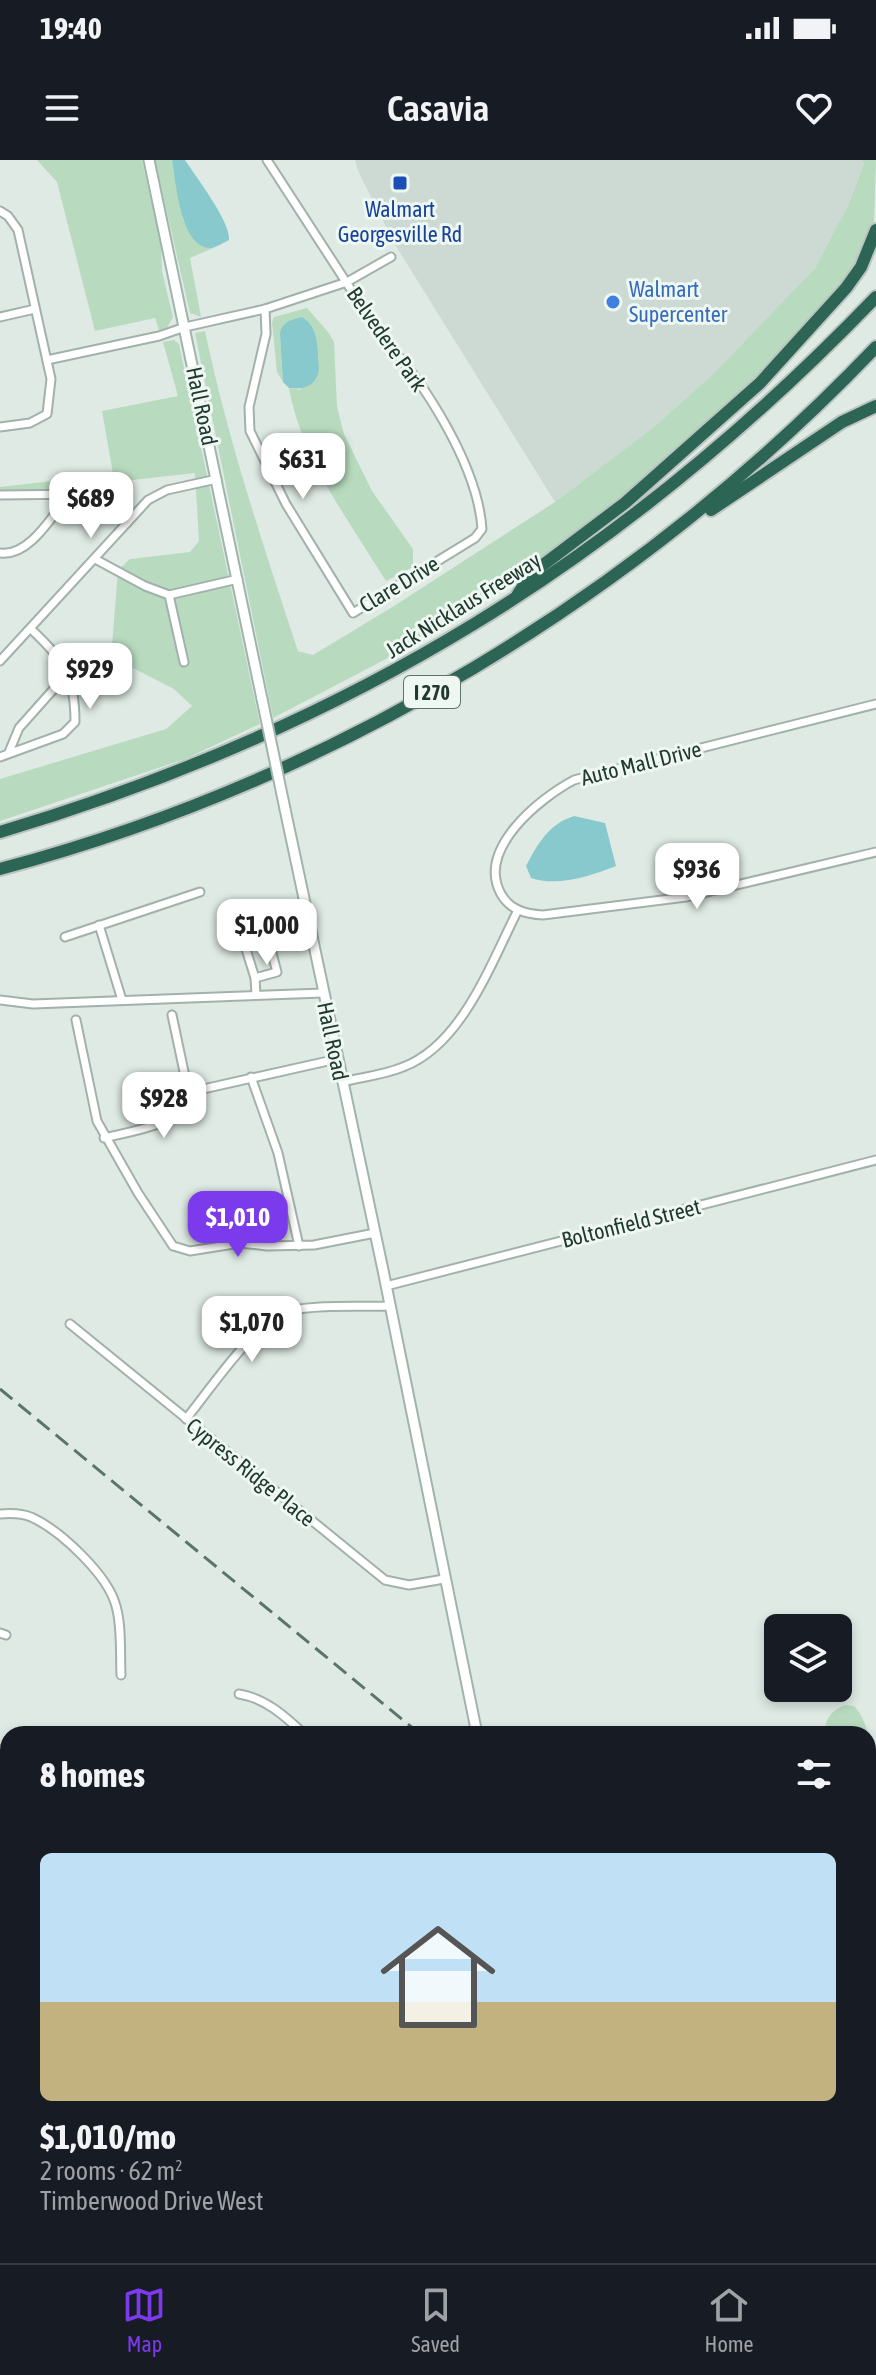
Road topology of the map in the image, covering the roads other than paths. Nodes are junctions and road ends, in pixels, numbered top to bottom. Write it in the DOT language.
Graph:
graph roads {
  1 [pos="149,160"];
  2 [pos="267,160"];
  3 [pos="4,213"];
  4 [pos="876,230"];
  5 [pos="391,257"];
  6 [pos="347,282"];
  7 [pos="876,297"];
  8 [pos="35,309"];
  9 [pos="265,309"];
  10 [pos="0,317"];
  11 [pos="185,327"];
  12 [pos="876,347"];
  13 [pos="47,360"];
  14 [pos="876,406"];
  15 [pos="0,427"];
  16 [pos="217,479"];
  17 [pos="71,493"];
  18 [pos="0,495"];
  19 [pos="127,523"];
  20 [pos="482,529"];
  21 [pos="657,544"];
  22 [pos="0,553"];
  23 [pos="95,559"];
  24 [pos="238,579"];
  25 [pos="169,595"];
  26 [pos="515,599"];
  27 [pos="31,629"];
  28 [pos="0,661"];
  29 [pos="184,662"];
  30 [pos="68,673"];
  31 [pos="876,704"];
  32 [pos="9,752"];
  33 [pos="0,757"];
  34 [pos="0,832"];
  35 [pos="876,852"];
  36 [pos="0,869"];
  37 [pos="200,892"];
  38 [pos="518,910"];
  39 [pos="99,925"];
  40 [pos="65,937"];
  41 [pos="255,978"];
  42 [pos="323,993"];
  43 [pos="256,995"];
  44 [pos="0,1000"];
  45 [pos="122,1000"];
  46 [pos="172,1015"];
  47 [pos="76,1020"];
  48 [pos="337,1059"];
  49 [pos="251,1077"];
  50 [pos="342,1082"];
  51 [pos="190,1092"];
  52 [pos="104,1138"];
  53 [pos="876,1160"];
  54 [pos="375,1233"];
  55 [pos="299,1246"];
  56 [pos="386,1286"];
  57 [pos="390,1306"];
  58 [pos="70,1324"];
  59 [pos="186,1419"];
  60 [pos="0,1514"];
  61 [pos="444,1579"];
  62 [pos="121,1675"];
  63 [pos="239,1694"];
  64 [pos="294,1726"];
  65 [pos="475,1726"];
  1 -- 11 [label="main road, Hall Road"];
  2 -- 6 [label="street, Belvedere Park"];
  3 -- 8 [label="street"];
  4 -- 26 [label="highway"];
  5 -- 6 [label="street"];
  6 -- 9 [label="street"];
  6 -- 20 [label="street, Belvedere Park"];
  7 -- 26 [label="highway, Jack Nicklaus Freeway / I 270"];
  8 -- 10 [label="street"];
  8 -- 13 [label="street"];
  9 -- 11 [label="street"];
  9 -- 20 [label="street, Clare Drive"];
  11 -- 13 [label="street"];
  11 -- 16 [label="main road, Hall Road"];
  12 -- 21 [label="highway, I 270"];
  13 -- 15 [label="street"];
  14 -- 21 [label="highway"];
  16 -- 19 [label="street"];
  16 -- 24 [label="main road, Hall Road"];
  17 -- 18 [label="street"];
  17 -- 19 [label="street"];
  17 -- 22 [label="street"];
  19 -- 23 [label="street"];
  21 -- 36 [label="highway, I 270"];
  23 -- 25 [label="street"];
  23 -- 27 [label="street"];
  24 -- 25 [label="street"];
  24 -- 42 [label="main road, Hall Road, bridge"];
  25 -- 29 [label="street"];
  26 -- 34 [label="highway, Jack Nicklaus Freeway / I 270"];
  27 -- 28 [label="street"];
  27 -- 30 [label="street"];
  30 -- 32 [label="street"];
  30 -- 32 [label="street"];
  31 -- 38 [label="street, Auto Mall Drive"];
  32 -- 33 [label="street"];
  35 -- 38 [label="street"];
  37 -- 39 [label="street"];
  38 -- 50 [label="street"];
  39 -- 40 [label="street"];
  39 -- 45 [label="street"];
  41 -- 41 [label="street"];
  41 -- 43 [label="street"];
  42 -- 43 [label="street"];
  42 -- 48 [label="main road, Hall Road"];
  43 -- 45 [label="street"];
  44 -- 45 [label="street"];
  46 -- 51 [label="street"];
  47 -- 52 [label="street"];
  48 -- 49 [label="street"];
  48 -- 50 [label="main road, Hall Road"];
  49 -- 51 [label="street"];
  49 -- 55 [label="street"];
  50 -- 54 [label="main road, Hall Road"];
  51 -- 52 [label="street"];
  52 -- 55 [label="street"];
  53 -- 56 [label="street, Boltonfield Street"];
  54 -- 55 [label="street"];
  54 -- 56 [label="main road, Hall Road"];
  56 -- 57 [label="main road, Hall Road"];
  57 -- 59 [label="street"];
  57 -- 61 [label="main road, Hall Road"];
  58 -- 59 [label="street, Cypress Ridge Place"];
  59 -- 61 [label="street, Cypress Ridge Place"];
  60 -- 62 [label="street"];
  61 -- 65 [label="main road, Hall Road"];
  63 -- 64 [label="street"];
}
